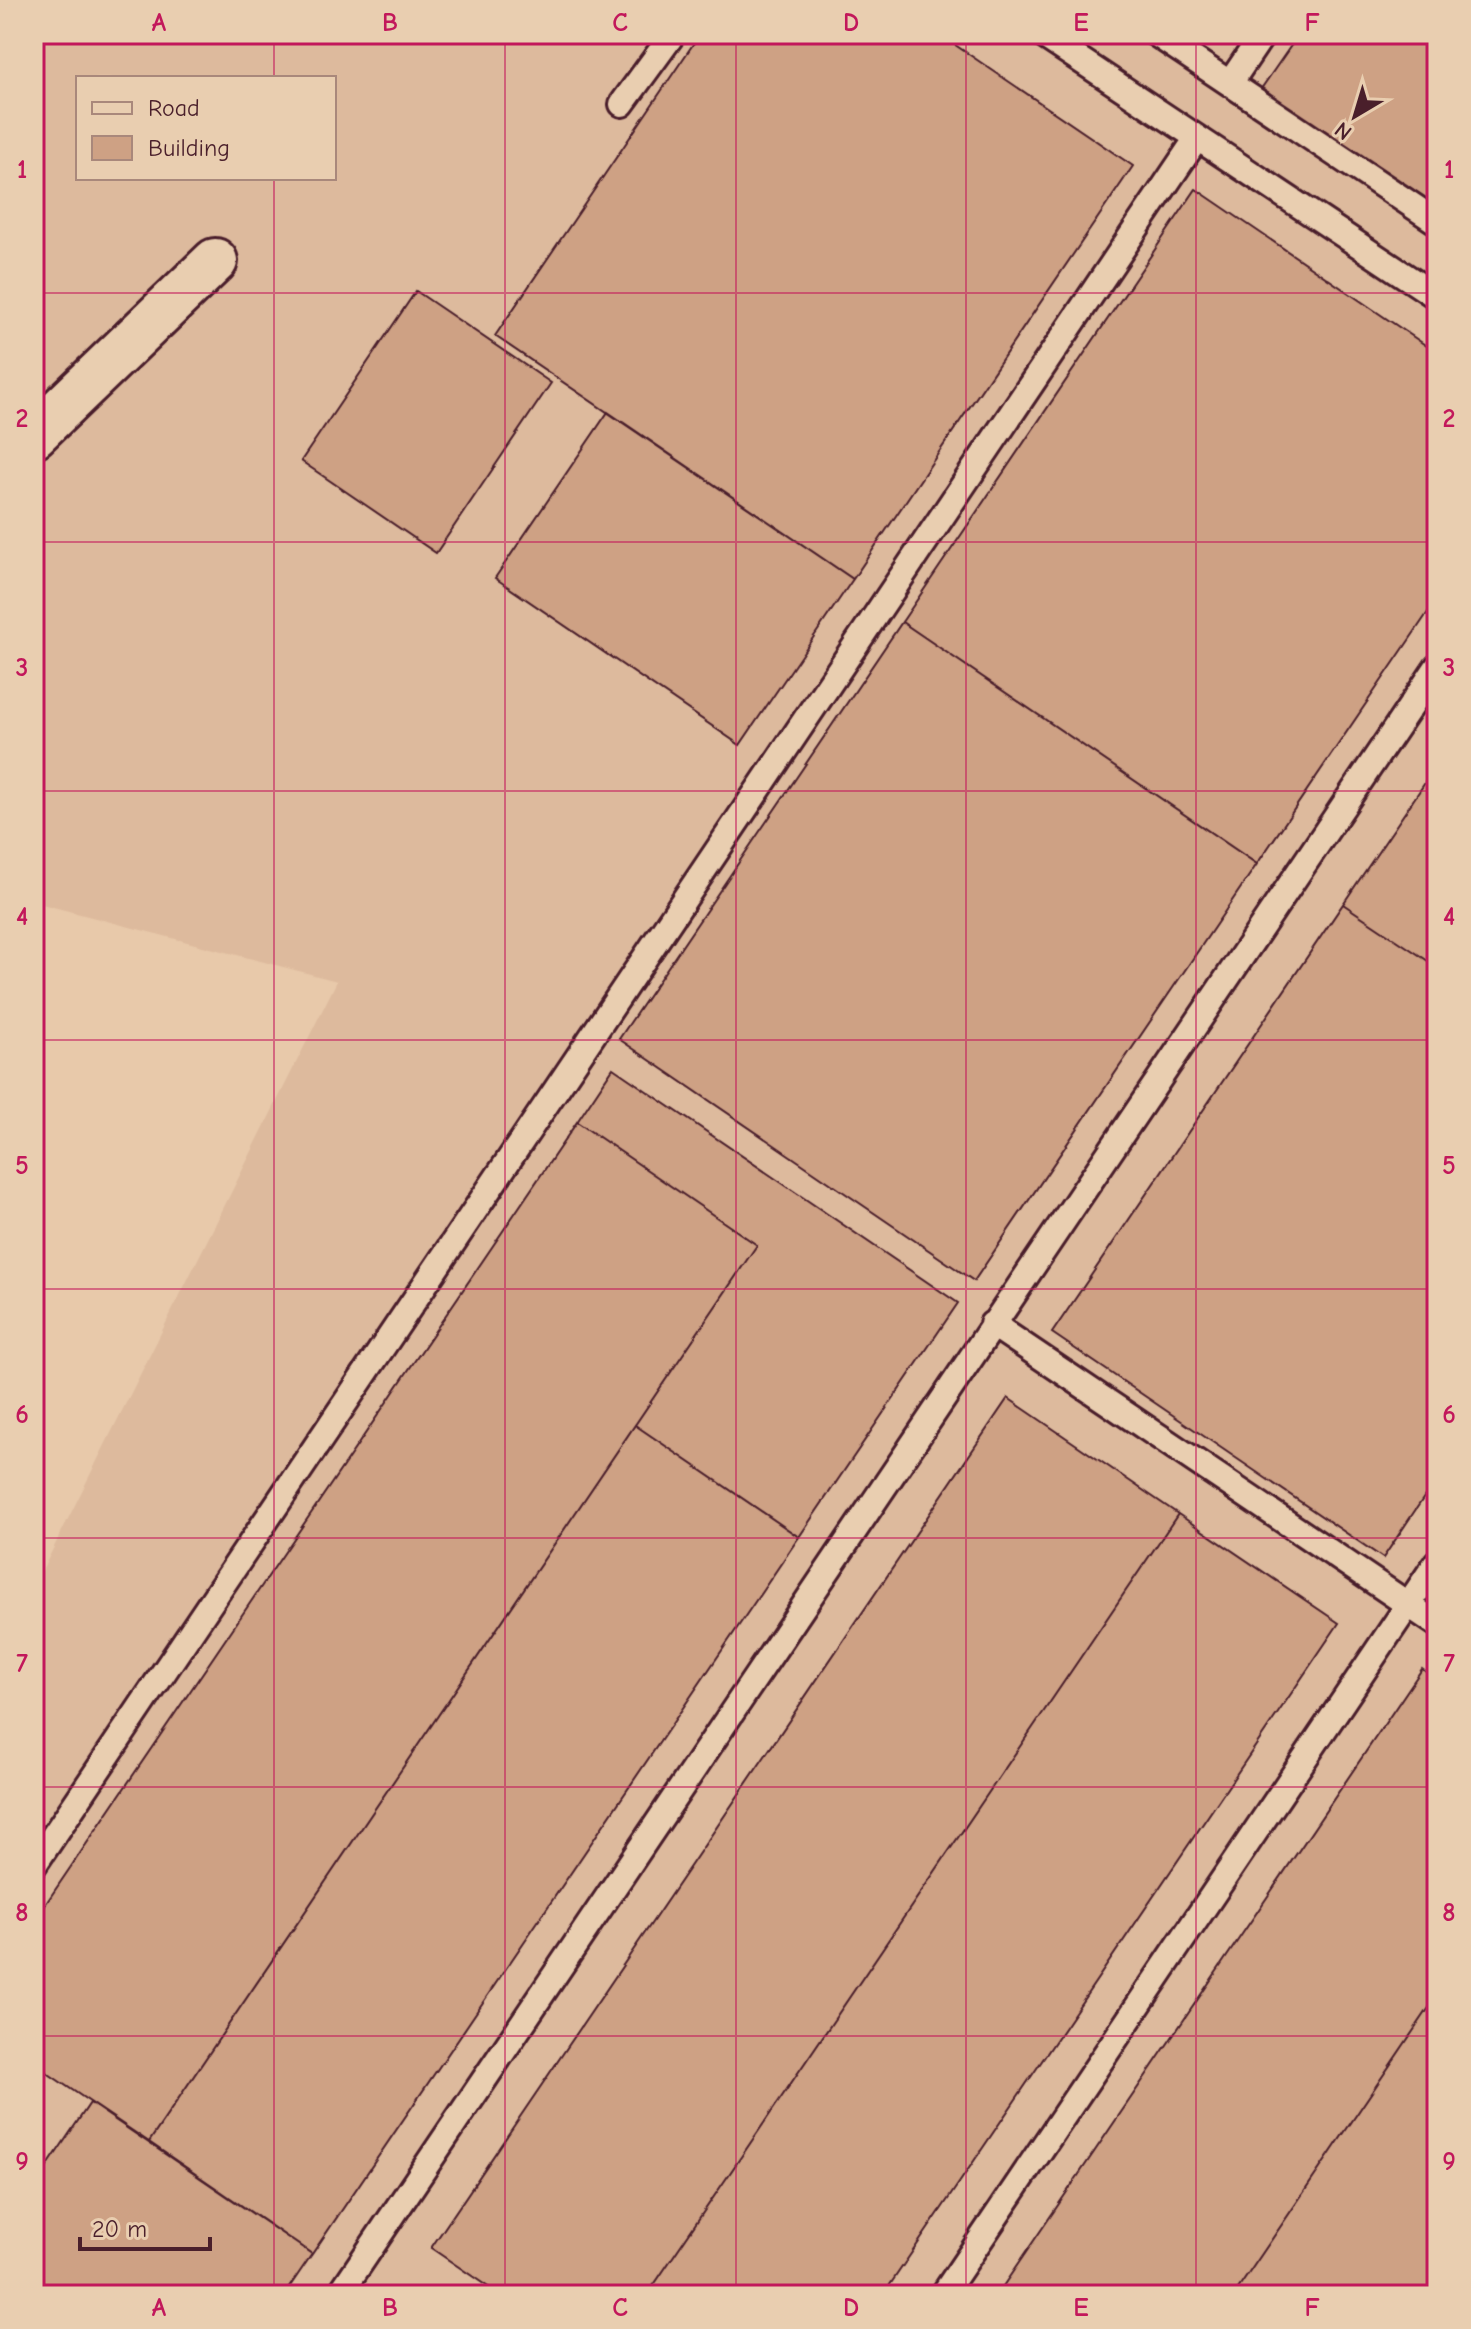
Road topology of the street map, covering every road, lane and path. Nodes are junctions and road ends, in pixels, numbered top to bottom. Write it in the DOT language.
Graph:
graph roads {
  1 [pos="673,34"];
  2 [pos="1041,34"];
  3 [pos="1156,34"];
  4 [pos="1263,34"];
  5 [pos="1230,83"];
  6 [pos="622,104"];
  7 [pos="1197,138"];
  8 [pos="1437,222"];
  9 [pos="215,261"];
  10 [pos="1437,297"];
  11 [pos="34,435"];
  12 [pos="1437,667"];
  13 [pos="992,1324"];
  14 [pos="1437,1562"];
  15 [pos="1408,1604"];
  16 [pos="1437,1624"];
  17 [pos="34,1865"];
  18 [pos="339,2295"];
  19 [pos="943,2295"];
  1 -- 6 [label="lane"];
  2 -- 7 [label="lane"];
  3 -- 5 [label="lane"];
  4 -- 5 [label="lane"];
  5 -- 8 [label="lane"];
  7 -- 10 [label="lane"];
  7 -- 17 [label="lane"];
  9 -- 11 [label="street"];
  12 -- 13 [label="lane"];
  13 -- 15 [label="lane"];
  13 -- 18 [label="lane"];
  14 -- 15 [label="lane"];
  15 -- 16 [label="lane"];
  15 -- 19 [label="lane"];
}
